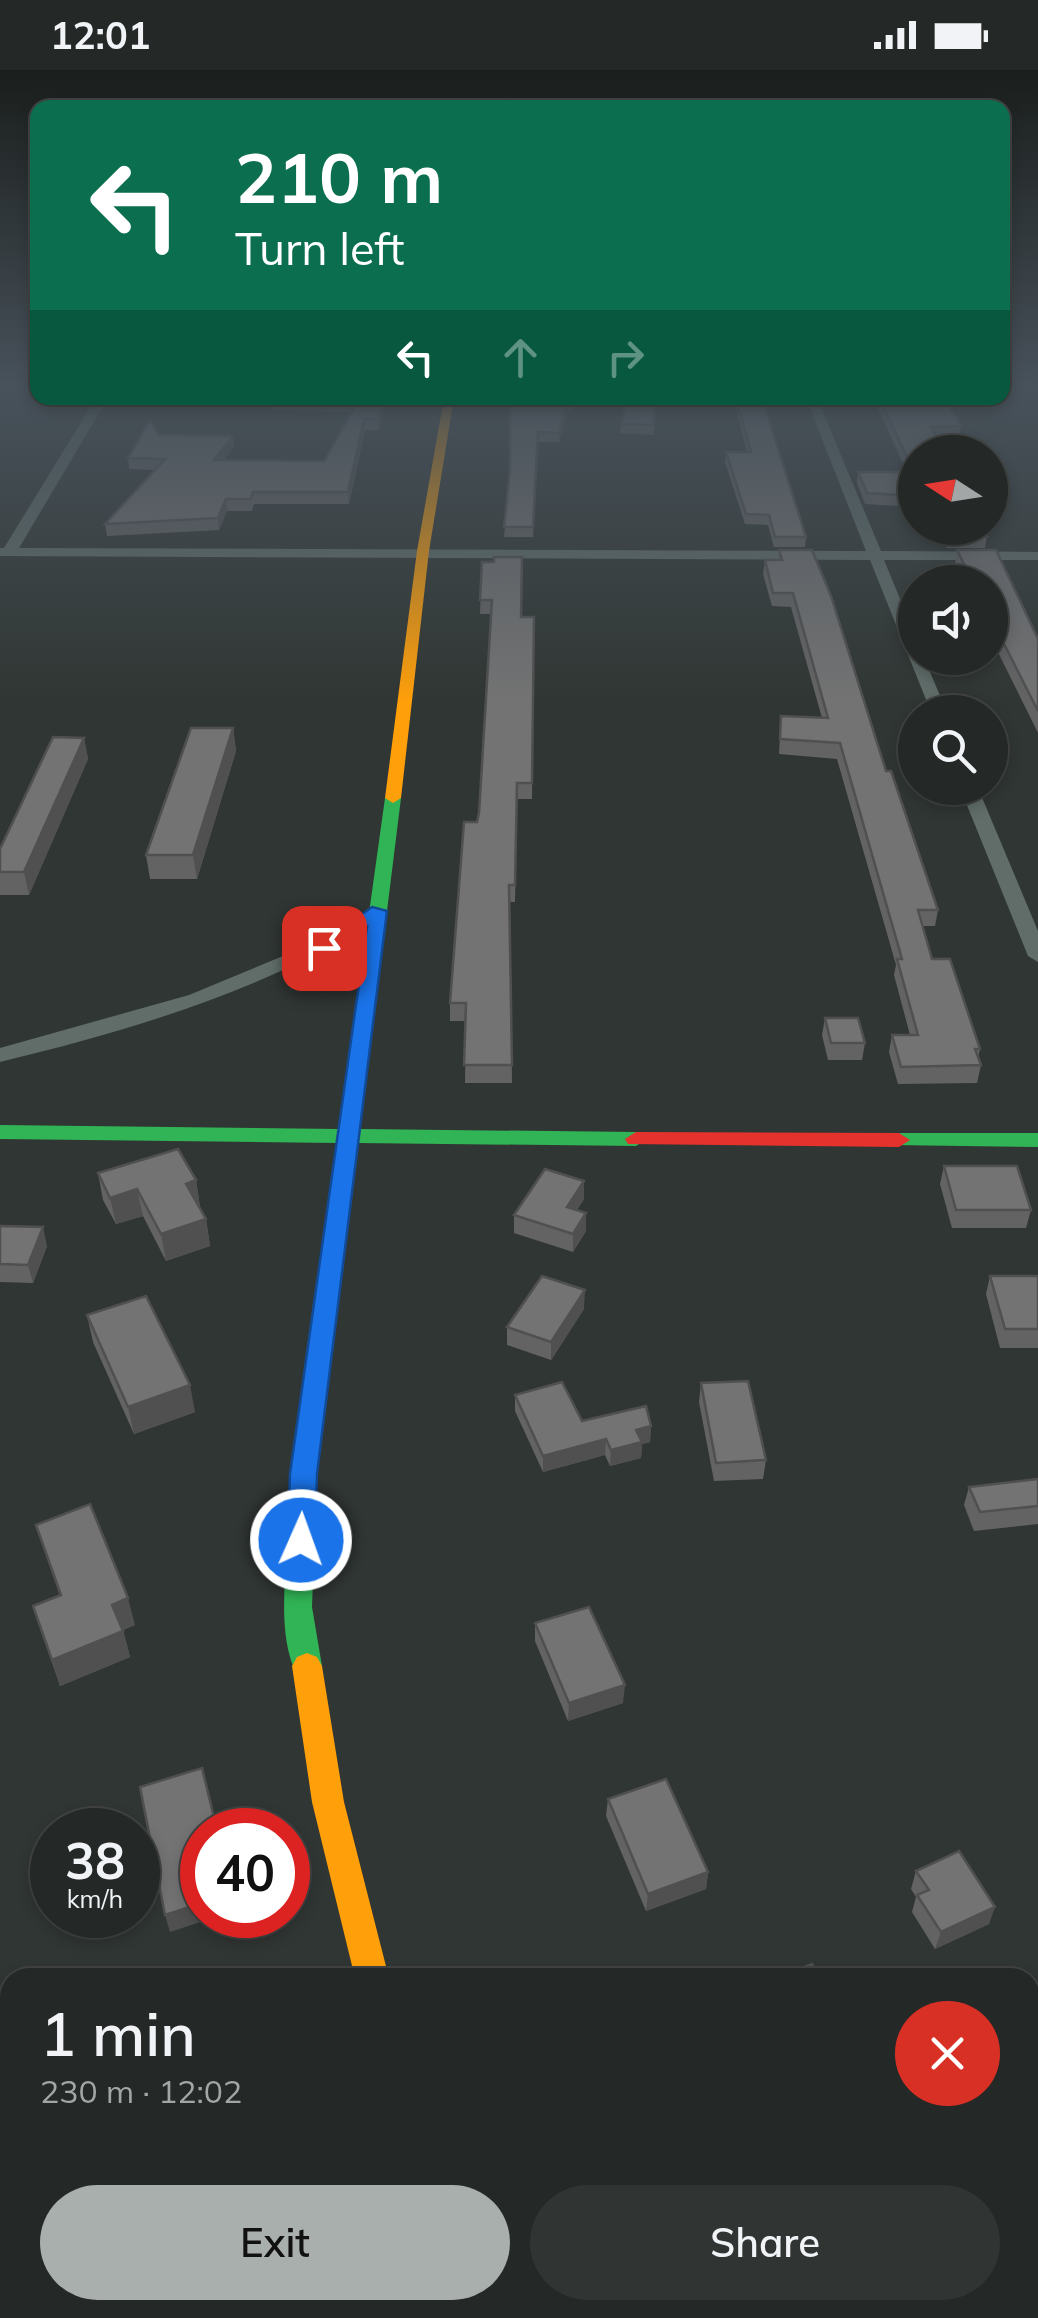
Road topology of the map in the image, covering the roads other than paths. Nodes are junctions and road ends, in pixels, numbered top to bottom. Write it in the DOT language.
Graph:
graph roads {
  1 [pos="42,492"];
  2 [pos="433,492"];
  3 [pos="849,492"];
  4 [pos="423,551"];
  5 [pos="4,552"];
  6 [pos="874,554"];
  7 [pos="1038,556"];
  8 [pos="898,612"];
  9 [pos="976,805"];
  10 [pos="378,911"];
  11 [pos="1038,956"];
  12 [pos="0,1055"];
  13 [pos="0,1132"];
  14 [pos="350,1138"];
  15 [pos="1038,1140"];
  16 [pos="370,1968"];
  1 -- 5 [label="street"];
  2 -- 4 [label="street"];
  3 -- 6 [label="street"];
  4 -- 5 [label="street"];
  4 -- 6 [label="street"];
  4 -- 10 [label="street"];
  6 -- 7 [label="street"];
  6 -- 8 [label="street"];
  9 -- 11 [label="street"];
  10 -- 12 [label="street"];
  10 -- 14 [label="street"];
  13 -- 14 [label="street"];
  14 -- 15 [label="street"];
  14 -- 16 [label="street"];
}
